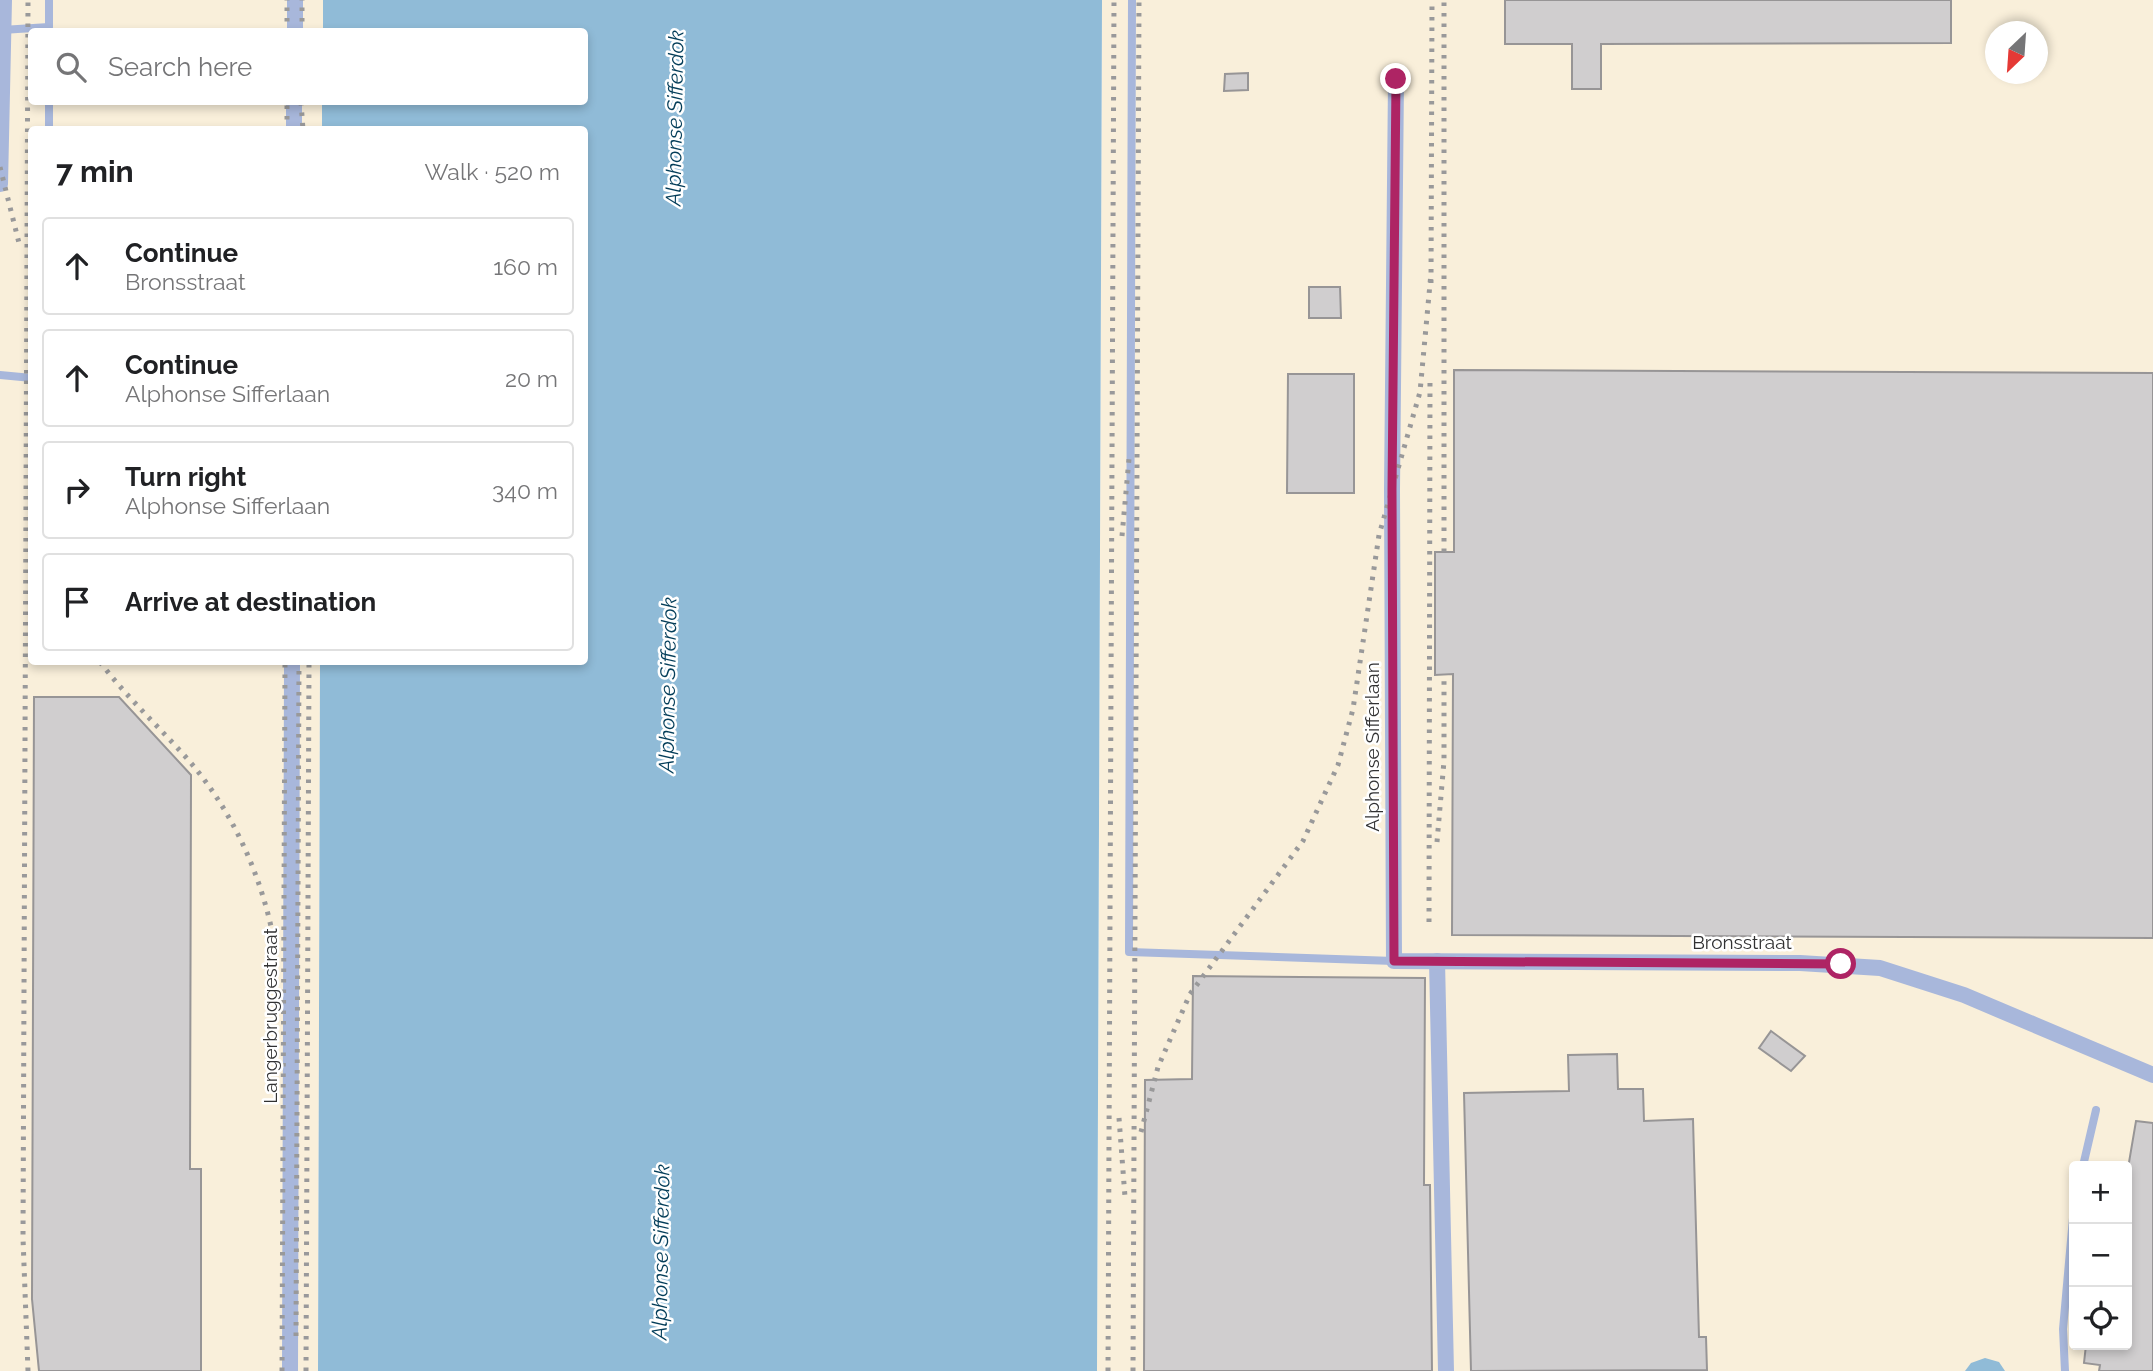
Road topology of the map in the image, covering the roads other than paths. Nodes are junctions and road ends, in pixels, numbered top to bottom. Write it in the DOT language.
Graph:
graph roads {
  1 [pos="4,0"];
  2 [pos="49,0"];
  3 [pos="295,0"];
  4 [pos="1132,0"];
  5 [pos="49,28"];
  6 [pos="295,28"];
  7 [pos="28,29"];
  8 [pos="2,30"];
  9 [pos="1396,79"];
  10 [pos="49,105"];
  11 [pos="294,105"];
  12 [pos="49,126"];
  13 [pos="294,126"];
  14 [pos="0,184"];
  15 [pos="0,375"];
  16 [pos="28,378"];
  17 [pos="292,665"];
  18 [pos="1394,961"];
  19 [pos="1437,961"];
  20 [pos="2153,1075"];
  21 [pos="2096,1110"];
  22 [pos="2084,1161"];
  23 [pos="2072,1224"];
  24 [pos="289,1371"];
  25 [pos="1446,1371"];
  26 [pos="2065,1371"];
  1 -- 8 [label="street"];
  2 -- 5 [label="lane"];
  3 -- 6 [label="street"];
  4 -- 18 [label="lane"];
  7 -- 8 [label="lane"];
  8 -- 14 [label="street"];
  9 -- 18 [label="street, Alphonse Sifferlaan"];
  10 -- 12 [label="lane"];
  11 -- 13 [label="street"];
  15 -- 16 [label="lane"];
  17 -- 24 [label="street, Langerbruggestraat"];
  18 -- 19 [label="street"];
  19 -- 20 [label="street, Bronsstraat"];
  19 -- 25 [label="street"];
  21 -- 22 [label="lane"];
  23 -- 26 [label="lane"];
}
